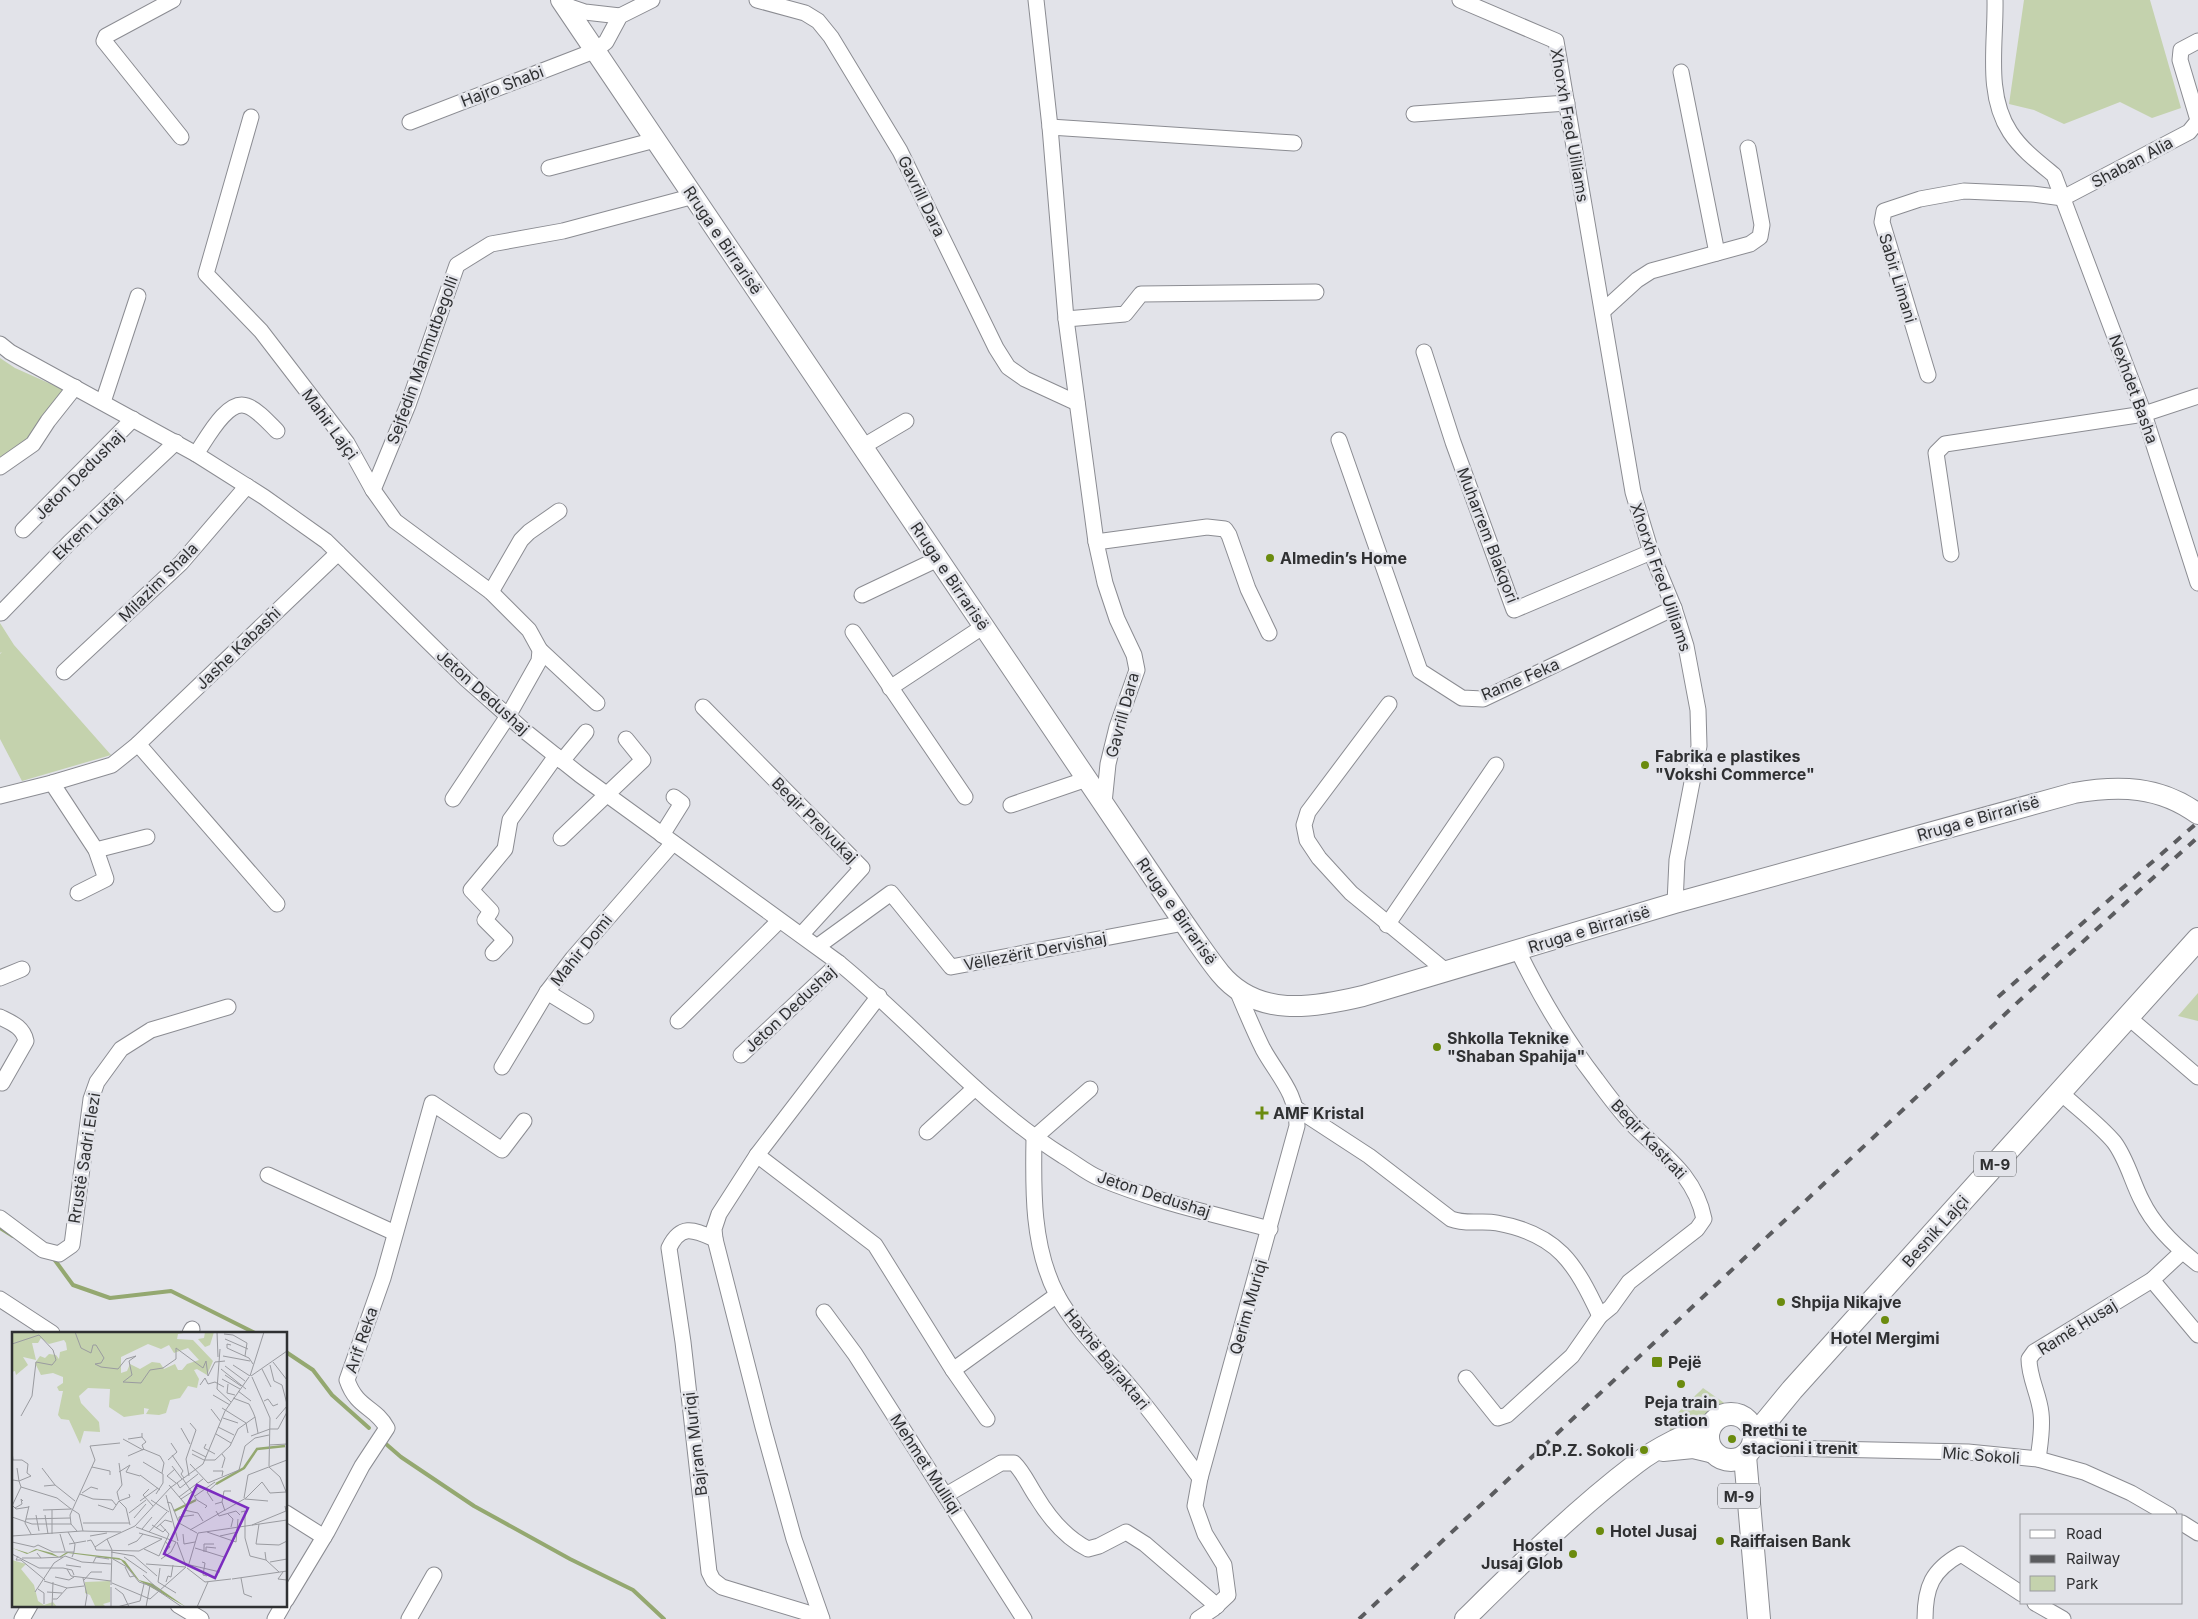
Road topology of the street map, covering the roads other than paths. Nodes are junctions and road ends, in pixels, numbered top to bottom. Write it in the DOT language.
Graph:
graph roads {
  1 [pos="173,0"];
  2 [pos="652,0"];
  3 [pos="757,0"];
  4 [pos="1036,0"];
  5 [pos="1460,0"];
  6 [pos="1995,0"];
  7 [pos="563,2"];
  8 [pos="620,16"];
  9 [pos="2198,40"];
  10 [pos="594,51"];
  11 [pos="1681,72"];
  12 [pos="1567,103"];
  13 [pos="1414,114"];
  14 [pos="251,117"];
  15 [pos="2198,121"];
  16 [pos="410,122"];
  17 [pos="1050,127"];
  18 [pos="181,137"];
  19 [pos="655,140"];
  20 [pos="1294,143"];
  21 [pos="1748,148"];
  22 [pos="549,168"];
  23 [pos="694,196"];
  24 [pos="2063,198"];
  25 [pos="1717,253"];
  26 [pos="1316,292"];
  27 [pos="138,296"];
  28 [pos="1603,312"];
  29 [pos="1066,319"];
  30 [pos="0,344"];
  31 [pos="1424,352"];
  32 [pos="1928,375"];
  33 [pos="75,387"];
  34 [pos="2198,396"];
  35 [pos="103,402"];
  36 [pos="1077,403"];
  37 [pos="2144,414"];
  38 [pos="133,419"];
  39 [pos="906,421"];
  40 [pos="278,431"];
  41 [pos="1339,440"];
  42 [pos="176,442"];
  43 [pos="862,448"];
  44 [pos="196,454"];
  45 [pos="0,467"];
  46 [pos="247,486"];
  47 [pos="373,490"];
  48 [pos="559,511"];
  49 [pos="23,530"];
  50 [pos="1096,542"];
  51 [pos="1651,552"];
  52 [pos="338,553"];
  53 [pos="1951,554"];
  54 [pos="938,559"];
  55 [pos="2198,583"];
  56 [pos="491,592"];
  57 [pos="862,594"];
  58 [pos="1674,608"];
  59 [pos="1,613"];
  60 [pos="984,626"];
  61 [pos="853,632"];
  62 [pos="1269,633"];
  63 [pos="540,650"];
  64 [pos="64,672"];
  65 [pos="890,688"];
  66 [pos="597,703"];
  67 [pos="1389,704"];
  68 [pos="703,708"];
  69 [pos="508,716"];
  70 [pos="586,732"];
  71 [pos="626,739"];
  72 [pos="138,744"];
  73 [pos="559,758"];
  74 [pos="1496,764"];
  75 [pos="1087,779"];
  76 [pos="52,783"];
  77 [pos="606,794"];
  78 [pos="0,796"];
  79 [pos="674,797"];
  80 [pos="964,797"];
  81 [pos="453,799"];
  82 [pos="1104,804"];
  83 [pos="1011,805"];
  84 [pos="2196,809"];
  85 [pos="147,837"];
  86 [pos="562,838"];
  87 [pos="667,839"];
  88 [pos="96,850"];
  89 [pos="78,893"];
  90 [pos="1675,903"];
  91 [pos="276,904"];
  92 [pos="779,920"];
  93 [pos="1184,923"];
  94 [pos="1387,924"];
  95 [pos="801,935"];
  96 [pos="2198,939"];
  97 [pos="818,946"];
  98 [pos="1518,951"];
  99 [pos="493,952"];
  100 [pos="839,963"];
  101 [pos="22,969"];
  102 [pos="1447,972"];
  103 [pos="0,978"];
  104 [pos="1236,988"];
  105 [pos="547,992"];
  106 [pos="879,996"];
  107 [pos="228,1007"];
  108 [pos="0,1016"];
  109 [pos="586,1016"];
  110 [pos="2128,1017"];
  111 [pos="678,1021"];
  112 [pos="741,1055"];
  113 [pos="502,1067"];
  114 [pos="2198,1077"];
  115 [pos="2,1083"];
  116 [pos="975,1088"];
  117 [pos="1090,1089"];
  118 [pos="2060,1092"];
  119 [pos="1297,1109"];
  120 [pos="524,1121"];
  121 [pos="927,1132"];
  122 [pos="1034,1138"];
  123 [pos="757,1155"];
  124 [pos="268,1175"];
  125 [pos="0,1218"];
  126 [pos="1270,1229"];
  127 [pos="395,1233"];
  128 [pos="715,1239"];
  129 [pos="2182,1252"];
  130 [pos="2198,1264"];
  131 [pos="2152,1280"];
  132 [pos="1057,1295"];
  133 [pos="0,1299"];
  134 [pos="824,1312"];
  135 [pos="1600,1316"];
  136 [pos="50,1332"];
  137 [pos="2198,1335"];
  138 [pos="953,1370"];
  139 [pos="1466,1378"];
  140 [pos="1792,1390"];
  141 [pos="1738,1414"];
  142 [pos="987,1419"];
  143 [pos="1714,1422"];
  144 [pos="1751,1445"];
  145 [pos="1656,1452"];
  146 [pos="1717,1455"];
  147 [pos="2038,1460"];
  148 [pos="1200,1478"];
  149 [pos="946,1495"];
  150 [pos="288,1514"];
  151 [pos="2167,1514"];
  152 [pos="2183,1524"];
  153 [pos="2198,1533"];
  154 [pos="324,1537"];
  155 [pos="1753,1537"];
  156 [pos="434,1575"];
  157 [pos="2020,1593"];
  158 [pos="288,1597"];
  159 [pos="2044,1605"];
  160 [pos="29,1606"];
  161 [pos="180,1606"];
  162 [pos="282,1606"];
  163 [pos="1214,1611"];
  164 [pos="822,1618"];
  165 [pos="22,1619"];
  166 [pos="201,1619"];
  167 [pos="275,1619"];
  168 [pos="409,1619"];
  169 [pos="1024,1619"];
  170 [pos="1198,1619"];
  171 [pos="1465,1619"];
  172 [pos="1759,1619"];
  173 [pos="1925,1619"];
  174 [pos="2063,1619"];
  1 -- 18 [label="street"];
  2 -- 8 [label="street"];
  3 -- 36 [label="street, Gavrill Dara"];
  4 -- 17 [label="street, Gavrill Dara"];
  5 -- 12 [label="street, Xhorxh Fred Uilliams"];
  6 -- 24 [label="street, Nexhdet Basha"];
  7 -- 8 [label="street"];
  7 -- 10 [label="street, Rruga e Birrarisë"];
  8 -- 10 [label="street"];
  9 -- 15 [label="street, Shaban Alia"];
  10 -- 16 [label="street, Hajro Shabi"];
  10 -- 19 [label="street, Rruga e Birrarisë"];
  11 -- 25 [label="street"];
  12 -- 13 [label="street"];
  12 -- 28 [label="street, Xhorxh Fred Uilliams"];
  14 -- 47 [label="street, Mahir Lajçi"];
  15 -- 24 [label="street, Shaban Alia"];
  17 -- 20 [label="street"];
  17 -- 29 [label="street, Gavrill Dara"];
  19 -- 22 [label="street"];
  19 -- 23 [label="street, Rruga e Birrarisë"];
  21 -- 25 [label="street"];
  23 -- 43 [label="street, Rruga e Birrarisë"];
  23 -- 47 [label="street, Sejfedin Mahmutbegolli"];
  24 -- 32 [label="street, Sabir Limani"];
  24 -- 37 [label="street, Nexhdet Basha"];
  25 -- 28 [label="street"];
  26 -- 29 [label="street"];
  27 -- 35 [label="street"];
  28 -- 51 [label="street, Xhorxh Fred Uilliams"];
  29 -- 36 [label="street, Gavrill Dara"];
  30 -- 33 [label="street, Jeton Dedushaj"];
  31 -- 51 [label="street, Muharrem Blakqori"];
  33 -- 35 [label="street, Jeton Dedushaj"];
  33 -- 45 [label="street"];
  34 -- 37 [label="street"];
  35 -- 38 [label="street, Jeton Dedushaj"];
  36 -- 50 [label="street, Gavrill Dara"];
  37 -- 53 [label="street"];
  37 -- 55 [label="street, Nexhdet Basha"];
  38 -- 42 [label="street, Jeton Dedushaj"];
  38 -- 49 [label="street, Jeton Dedushaj"];
  39 -- 43 [label="street"];
  40 -- 44 [label="street"];
  41 -- 58 [label="street, Rame Feka"];
  42 -- 44 [label="street, Jeton Dedushaj"];
  42 -- 59 [label="street, Ekrem Lutaj"];
  43 -- 54 [label="street, Rruga e Birrarisë"];
  44 -- 46 [label="street, Jeton Dedushaj"];
  46 -- 52 [label="street, Jeton Dedushaj"];
  46 -- 64 [label="street, Milazim Shala"];
  47 -- 56 [label="street, Mahir Lajçi"];
  48 -- 56 [label="street"];
  50 -- 62 [label="street"];
  50 -- 82 [label="street, Gavrill Dara"];
  51 -- 58 [label="street, Xhorxh Fred Uilliams"];
  52 -- 69 [label="street, Jeton Dedushaj"];
  52 -- 72 [label="street, Jashe Kabashi"];
  54 -- 57 [label="street"];
  54 -- 60 [label="street, Rruga e Birrarisë"];
  56 -- 63 [label="street, Mahir Lajçi"];
  58 -- 90 [label="street, Xhorxh Fred Uilliams"];
  60 -- 65 [label="street"];
  60 -- 75 [label="street, Rruga e Birrarisë"];
  61 -- 65 [label="street"];
  63 -- 66 [label="street, Mahir Lajçi"];
  63 -- 69 [label="street"];
  65 -- 80 [label="street"];
  67 -- 94 [label="street"];
  68 -- 95 [label="street, Beqir Prelvukaj"];
  69 -- 73 [label="street, Jeton Dedushaj"];
  69 -- 81 [label="street"];
  70 -- 73 [label="street"];
  71 -- 77 [label="street"];
  72 -- 76 [label="street, Jashe Kabashi"];
  72 -- 91 [label="street"];
  73 -- 77 [label="street, Jeton Dedushaj"];
  73 -- 99 [label="street"];
  74 -- 94 [label="street"];
  75 -- 82 [label="street, Rruga e Birrarisë"];
  75 -- 83 [label="street"];
  76 -- 78 [label="street, Jashe Kabashi"];
  76 -- 88 [label="street"];
  77 -- 86 [label="street"];
  77 -- 87 [label="street, Jeton Dedushaj"];
  79 -- 87 [label="street, Mahir Domi"];
  82 -- 93 [label="street, Rruga e Birrarisë"];
  84 -- 90 [label="street, Rruga e Birrarisë"];
  85 -- 88 [label="street"];
  87 -- 92 [label="street, Jeton Dedushaj"];
  87 -- 105 [label="street, Mahir Domi"];
  88 -- 89 [label="street"];
  90 -- 98 [label="street, Rruga e Birrarisë"];
  92 -- 95 [label="street, Jeton Dedushaj"];
  92 -- 111 [label="street"];
  93 -- 97 [label="street, Vëllezërit Dervishaj"];
  93 -- 104 [label="street, Rruga e Birrarisë"];
  94 -- 102 [label="street"];
  95 -- 97 [label="street, Jeton Dedushaj"];
  96 -- 110 [label="main road, Besnik Lajçi / M-9"];
  97 -- 100 [label="street, Jeton Dedushaj"];
  98 -- 102 [label="street, Rruga e Birrarisë"];
  98 -- 135 [label="street, Beqir Kastrati"];
  100 -- 106 [label="street, Jeton Dedushaj"];
  100 -- 112 [label="street, Jeton Dedushaj"];
  101 -- 103 [label="street"];
  102 -- 104 [label="street, Rruga e Birrarisë"];
  104 -- 119 [label="street"];
  105 -- 109 [label="street"];
  105 -- 113 [label="street, Mahir Domi"];
  106 -- 116 [label="street, Jeton Dedushaj"];
  106 -- 123 [label="street, Bajram Muriqi"];
  107 -- 125 [label="street, Rrustë Sadri Elezi"];
  108 -- 115 [label="street"];
  110 -- 114 [label="street"];
  110 -- 118 [label="main road, Besnik Lajçi / M-9"];
  116 -- 121 [label="street"];
  116 -- 122 [label="street, Jeton Dedushaj"];
  117 -- 122 [label="street"];
  118 -- 129 [label="street"];
  118 -- 140 [label="main road, Besnik Lajçi / M-9"];
  119 -- 126 [label="street, Qerim Muriqi"];
  119 -- 135 [label="street"];
  120 -- 127 [label="street, Arif Reka"];
  122 -- 126 [label="street, Jeton Dedushaj"];
  122 -- 132 [label="street, Haxhë Bajraktari"];
  123 -- 128 [label="street, Bajram Muriqi"];
  123 -- 138 [label="street"];
  124 -- 127 [label="street"];
  126 -- 148 [label="street, Qerim Muriqi"];
  127 -- 154 [label="street, Arif Reka"];
  128 -- 164 [label="street, Bajram Muriqi"];
  128 -- 164 [label="street, Bajram Muriqi"];
  129 -- 130 [label="street"];
  129 -- 131 [label="street, Ramë Husaj"];
  131 -- 137 [label="street"];
  131 -- 147 [label="street, Ramë Husaj"];
  132 -- 138 [label="street"];
  132 -- 148 [label="street, Haxhë Bajraktari"];
  133 -- 136 [label="street"];
  134 -- 149 [label="street, Mehmet Mulliqi"];
  135 -- 139 [label="street, Beqir Kastrati"];
  138 -- 142 [label="street"];
  140 -- 141 [label="main road, Besnik Lajçi / M-9"];
  140 -- 144 [label="main road, Besnik Lajçi / M-9"];
  141 -- 143 [label="main road, M-9"];
  141 -- 144 [label="main road"];
  143 -- 145 [label="street"];
  143 -- 146 [label="main road, M-9"];
  144 -- 146 [label="main road, M-9"];
  144 -- 147 [label="street, Mic Sokoli"];
  144 -- 155 [label="main road, M-9"];
  145 -- 146 [label="street"];
  145 -- 171 [label="street"];
  146 -- 155 [label="main road, M-9"];
  147 -- 151 [label="street, Mic Sokoli"];
  148 -- 163 [label="street, Qerim Muriqi"];
  149 -- 163 [label="street"];
  149 -- 169 [label="street, Mehmet Mulliqi"];
  150 -- 154 [label="street"];
  152 -- 153 [label="street"];
  154 -- 158 [label="street"];
  155 -- 172 [label="main road, M-9"];
  156 -- 168 [label="street"];
  157 -- 173 [label="street"];
  159 -- 174 [label="street"];
  160 -- 165 [label="street"];
  161 -- 166 [label="street"];
  162 -- 167 [label="street"];
  163 -- 170 [label="street, Qerim Muriqi"];
}
